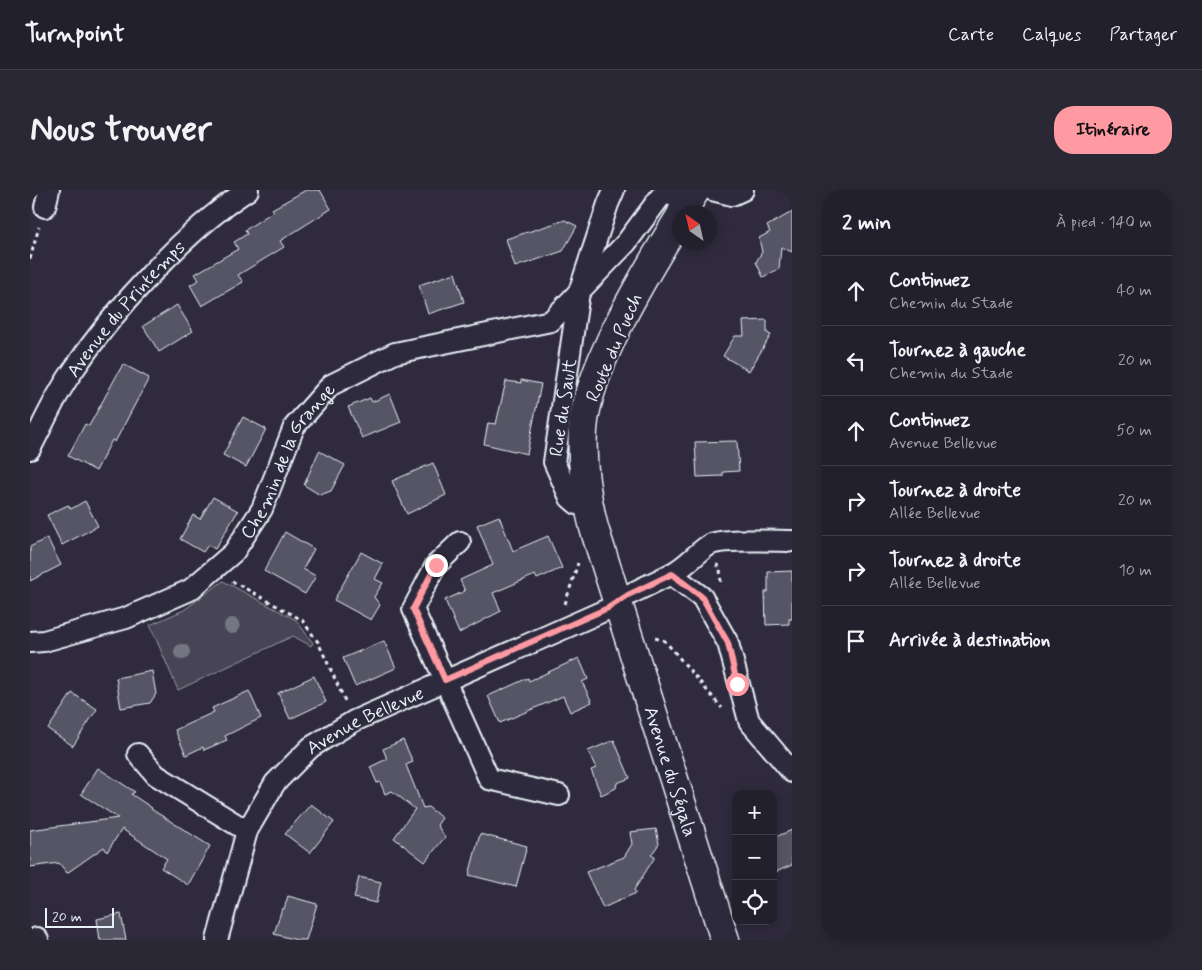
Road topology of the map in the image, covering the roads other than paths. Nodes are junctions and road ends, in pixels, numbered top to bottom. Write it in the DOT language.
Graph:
graph roads {
  1 [pos="248,190"];
  2 [pos="614,190"];
  3 [pos="688,190"];
  4 [pos="696,190"];
  5 [pos="712,190"];
  6 [pos="743,190"];
  7 [pos="686,205"];
  8 [pos="672,231"];
  9 [pos="579,292"];
  10 [pos="30,449"];
  11 [pos="591,517"];
  12 [pos="792,541"];
  13 [pos="460,542"];
  14 [pos="672,574"];
  15 [pos="619,603"];
  16 [pos="30,642"];
  17 [pos="445,680"];
  18 [pos="138,754"];
  19 [pos="792,772"];
  20 [pos="559,794"];
  21 [pos="247,831"];
  22 [pos="217,940"];
  23 [pos="725,940"];
  1 -- 10 [label="street, Avenue du Printemps"];
  2 -- 9 [label="street, Rue du Sault"];
  3 -- 9 [label="street, Chemin de la Grange"];
  4 -- 7 [label="street"];
  5 -- 6 [label="street"];
  8 -- 11 [label="street, Route du Puech"];
  9 -- 11 [label="street, Rue du Sault"];
  9 -- 16 [label="street, Chemin de la Grange"];
  11 -- 15 [label="street, Route du Puech"];
  12 -- 14 [label="street, Avenue Bellevue"];
  13 -- 17 [label="street"];
  14 -- 15 [label="street, Avenue Bellevue"];
  14 -- 19 [label="street"];
  15 -- 17 [label="street, Avenue Bellevue"];
  15 -- 23 [label="street, Avenue du Ségala"];
  17 -- 20 [label="street"];
  17 -- 21 [label="street, Avenue Bellevue"];
  18 -- 21 [label="street"];
  21 -- 22 [label="street, Avenue Bellevue"];
}
